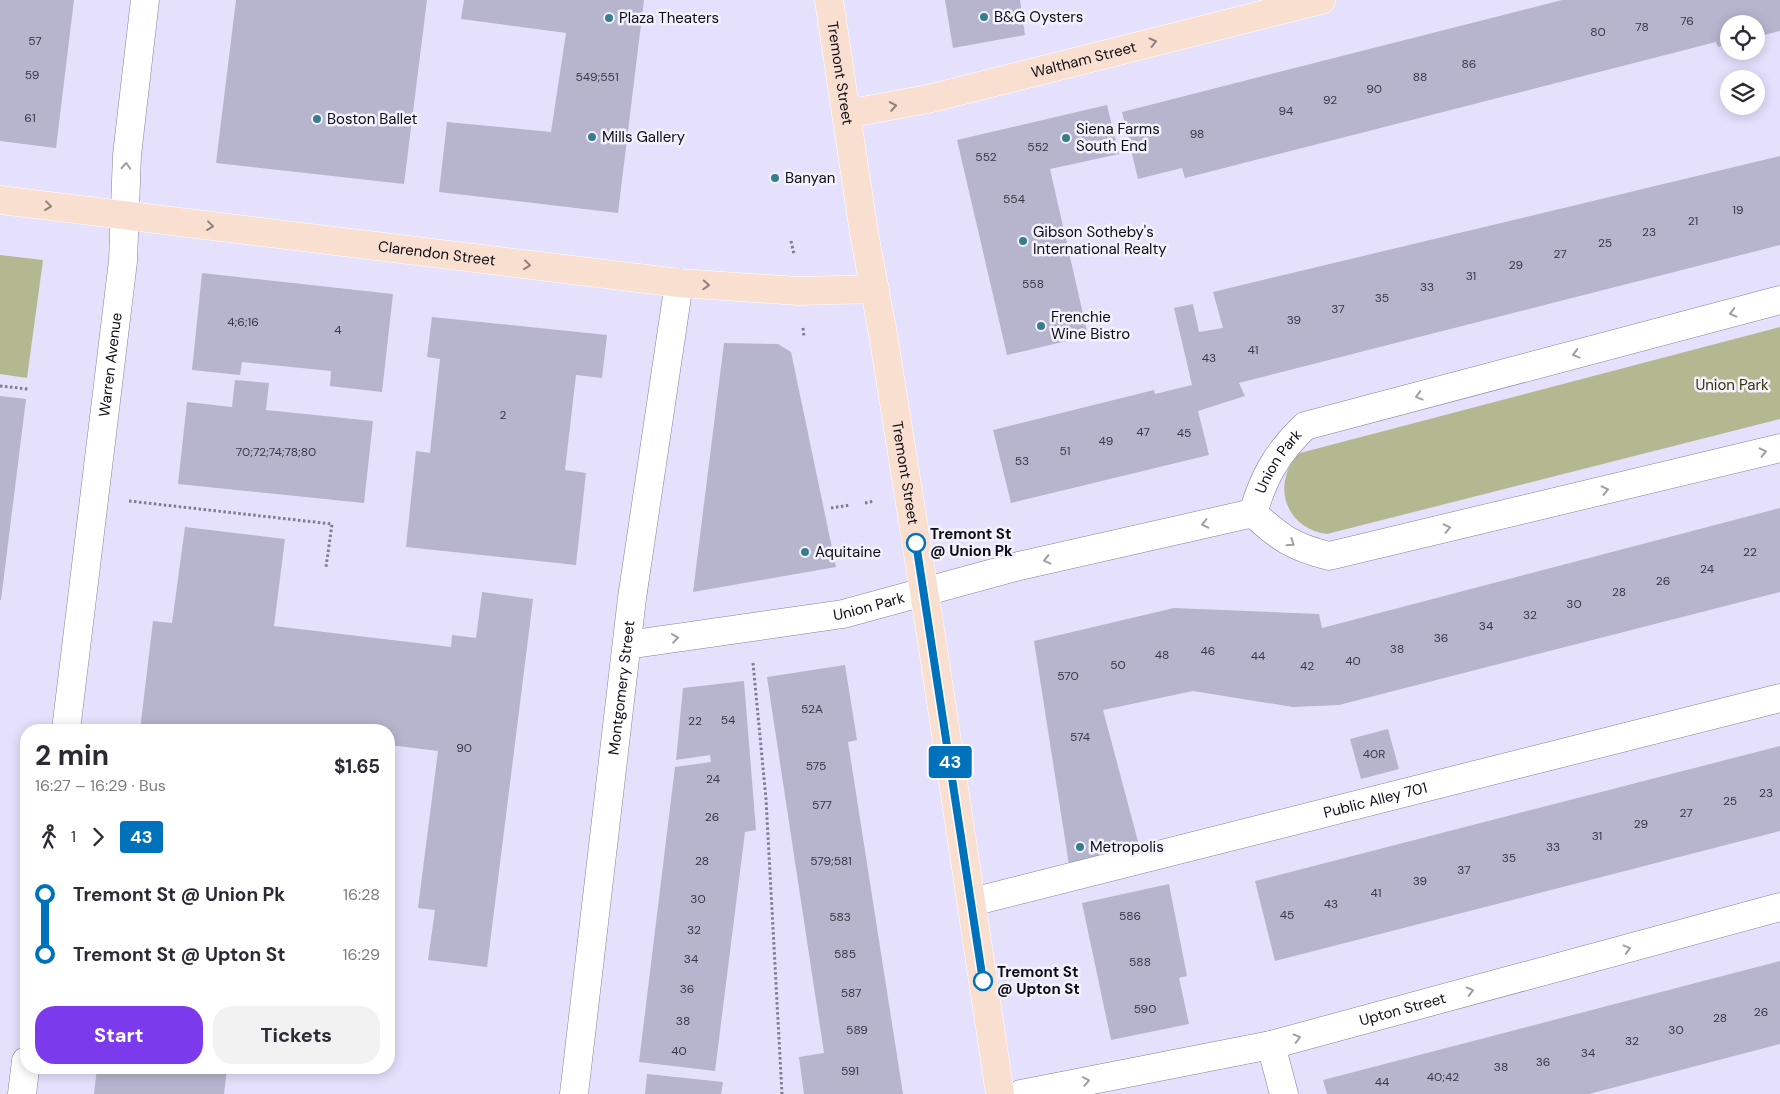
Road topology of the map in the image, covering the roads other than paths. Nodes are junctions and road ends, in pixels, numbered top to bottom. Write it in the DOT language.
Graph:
graph roads {
  1 [pos="145,0"];
  2 [pos="828,0"];
  3 [pos="1321,0"];
  4 [pos="846,114"];
  5 [pos="0,200"];
  6 [pos="124,215"];
  7 [pos="679,283"];
  8 [pos="875,288"];
  9 [pos="1780,300"];
  10 [pos="1780,448"];
  11 [pos="1253,513"];
  12 [pos="924,593"];
  13 [pos="627,645"];
  14 [pos="1780,698"];
  15 [pos="67,724"];
  16 [pos="972,902"];
  17 [pos="1780,907"];
  18 [pos="1271,1045"];
  19 [pos="24,1074"];
  20 [pos="22,1094"];
  21 [pos="574,1094"];
  22 [pos="1000,1094"];
  23 [pos="1021,1094"];
  24 [pos="1284,1094"];
  6 -- 1 [label="street, Warren Avenue, one-way"];
  2 -- 4 [label="main road, Tremont Street"];
  4 -- 3 [label="main road, Waltham Street, one-way"];
  4 -- 8 [label="main road, Tremont Street"];
  5 -- 6 [label="main road, Clarendon Street, one-way"];
  6 -- 7 [label="main road, Clarendon Street, one-way"];
  6 -- 15 [label="street, Warren Avenue"];
  7 -- 8 [label="main road, Clarendon Street, one-way"];
  7 -- 13 [label="street, Montgomery Street"];
  8 -- 12 [label="main road, Tremont Street"];
  9 -- 11 [label="street, Union Park, one-way"];
  11 -- 10 [label="street, Union Park, one-way"];
  11 -- 12 [label="street, Union Park, one-way"];
  13 -- 12 [label="street, Union Park, one-way"];
  12 -- 16 [label="main road, Tremont Street"];
  13 -- 21 [label="street, Montgomery Street"];
  14 -- 16 [label="street, Public Alley 701"];
  16 -- 22 [label="main road, Tremont Street"];
  18 -- 17 [label="street, Upton Street, one-way"];
  23 -- 18 [label="street, Upton Street, one-way"];
  18 -- 24 [label="street"];
  19 -- 20 [label="street"];
}
